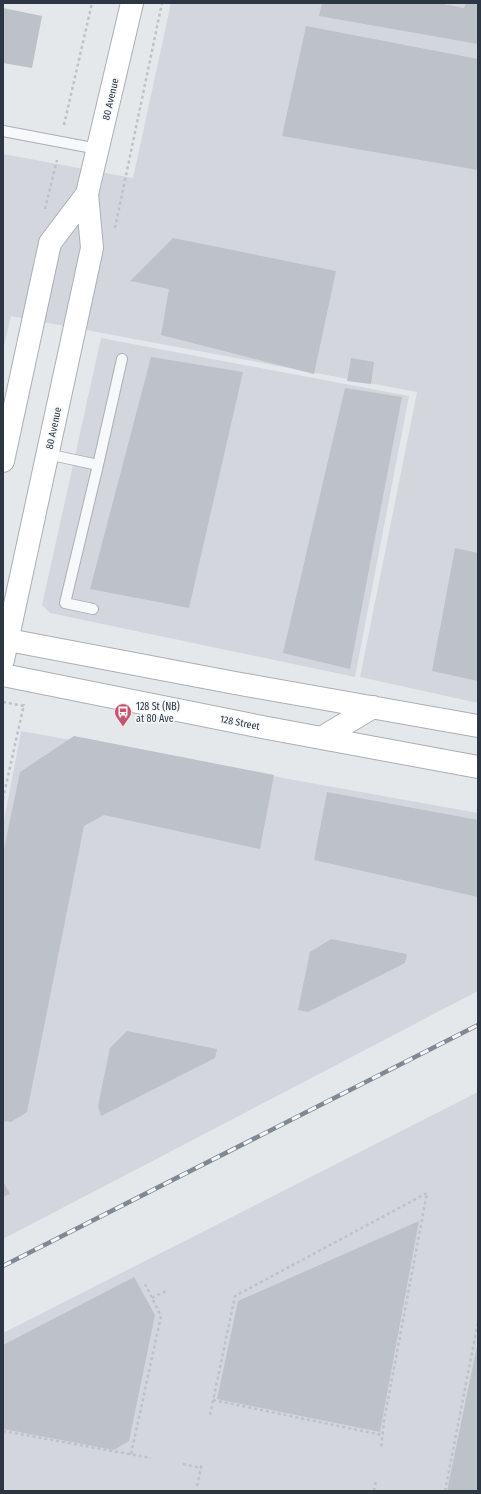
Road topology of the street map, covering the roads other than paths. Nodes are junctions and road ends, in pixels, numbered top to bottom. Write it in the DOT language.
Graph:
graph roads {
  1 [pos="132,3"];
  2 [pos="3,131"];
  3 [pos="98,149"];
  4 [pos="87,194"];
  5 [pos="122,359"];
  6 [pos="48,454"];
  7 [pos="3,461"];
  8 [pos="98,465"];
  9 [pos="93,609"];
  10 [pos="4,646"];
  11 [pos="3,675"];
  12 [pos="372,707"];
  13 [pos="478,726"];
  14 [pos="323,737"];
  15 [pos="478,767"];
  1 -- 3 [label="main road, 80 Avenue"];
  2 -- 3 [label="lane"];
  3 -- 4 [label="main road, 80 Avenue"];
  4 -- 6 [label="main road, 80 Avenue"];
  4 -- 7 [label="main road, 80 Avenue"];
  5 -- 8 [label="lane"];
  6 -- 8 [label="lane"];
  6 -- 10 [label="main road, 80 Avenue"];
  8 -- 9 [label="lane"];
  10 -- 12 [label="main road"];
  11 -- 14 [label="main road, 128 Street"];
  12 -- 13 [label="main road"];
  12 -- 14 [label="main road"];
  14 -- 15 [label="main road, 128 Street"];
}
